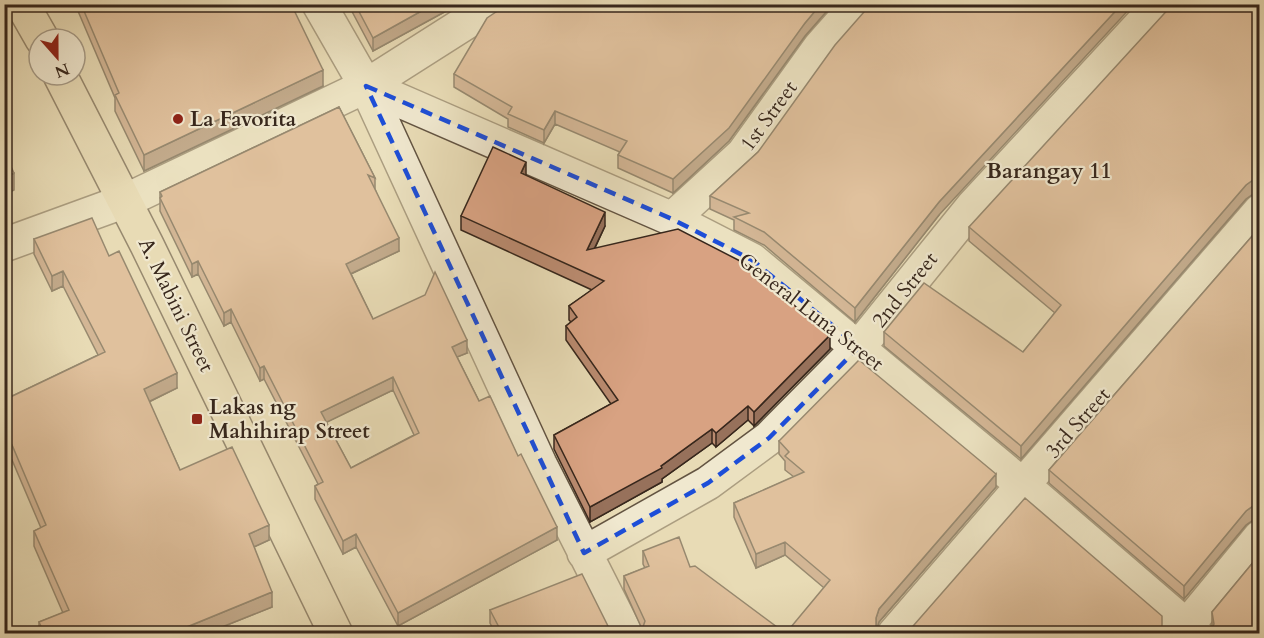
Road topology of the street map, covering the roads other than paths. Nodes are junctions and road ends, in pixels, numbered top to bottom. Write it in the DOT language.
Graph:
graph roads {
  1 [pos="22,4"];
  2 [pos="319,4"];
  3 [pos="495,4"];
  4 [pos="858,4"];
  5 [pos="1160,4"];
  6 [pos="35,27"];
  7 [pos="66,87"];
  8 [pos="366,87"];
  9 [pos="125,201"];
  10 [pos="1260,212"];
  11 [pos="672,219"];
  12 [pos="4,245"];
  13 [pos="859,347"];
  14 [pos="1024,486"];
  15 [pos="1260,537"];
  16 [pos="584,553"];
  17 [pos="1188,631"];
  18 [pos="336,633"];
  19 [pos="626,633"];
  20 [pos="894,633"];
  1 -- 6 [label="main road"];
  2 -- 8 [label="street"];
  3 -- 8 [label="street"];
  4 -- 11 [label="street, 1st Street"];
  5 -- 13 [label="street, 2nd Street"];
  7 -- 9 [label="main road, A. Mabini Street"];
  8 -- 9 [label="street"];
  8 -- 11 [label="street, General Luna Street"];
  8 -- 16 [label="street"];
  9 -- 12 [label="street"];
  9 -- 18 [label="main road, A. Mabini Street"];
  10 -- 14 [label="street, 3rd Street"];
  11 -- 13 [label="street, General Luna Street"];
  13 -- 14 [label="street, General Luna Street"];
  13 -- 16 [label="street, 2nd Street"];
  14 -- 17 [label="street, General Luna Street"];
  14 -- 20 [label="street, 3rd Street"];
  15 -- 17 [label="street"];
  16 -- 19 [label="street"];
}
